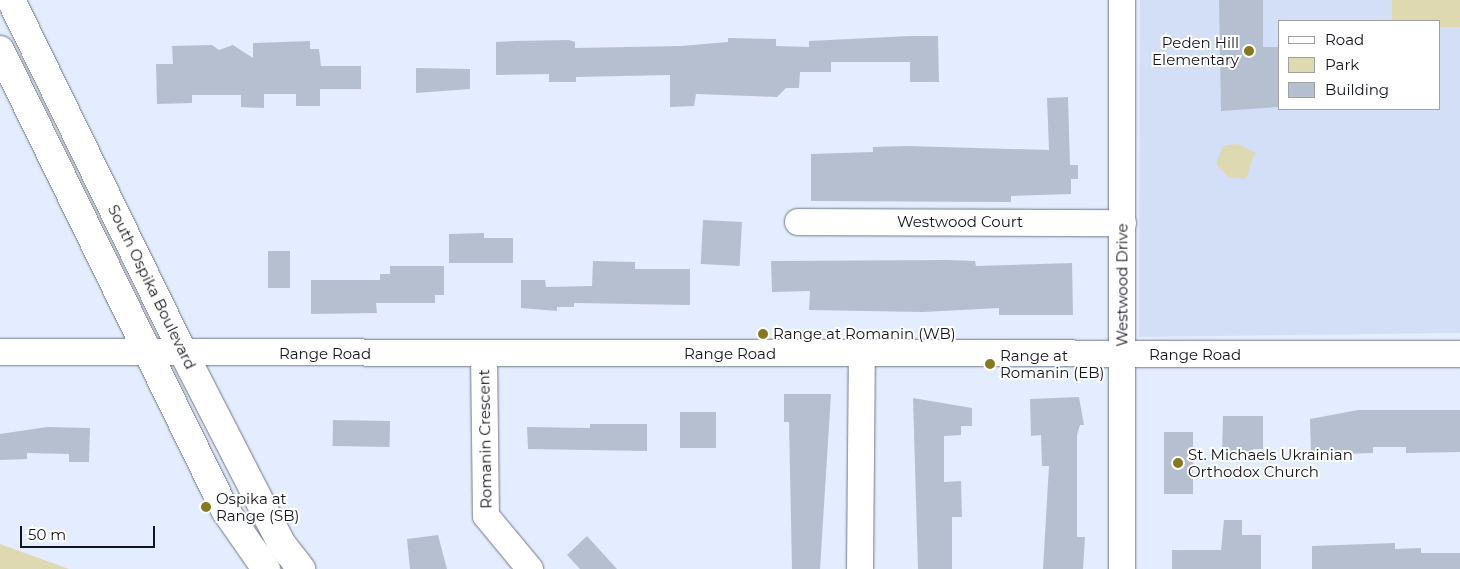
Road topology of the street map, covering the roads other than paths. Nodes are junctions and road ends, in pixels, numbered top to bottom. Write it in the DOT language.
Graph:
graph roads {
  1 [pos="11,0"];
  2 [pos="1122,0"];
  3 [pos="0,50"];
  4 [pos="798,222"];
  5 [pos="1122,223"];
  6 [pos="0,352"];
  7 [pos="148,353"];
  8 [pos="184,354"];
  9 [pos="484,354"];
  10 [pos="1460,354"];
  11 [pos="862,355"];
  12 [pos="1122,355"];
  13 [pos="266,569"];
  14 [pos="302,569"];
  15 [pos="530,569"];
  16 [pos="860,569"];
  17 [pos="1122,569"];
  1 -- 8 [label="main road, South Ospika Boulevard"];
  2 -- 5 [label="street, Westwood Drive"];
  3 -- 7 [label="main road"];
  4 -- 5 [label="street, Westwood Court"];
  5 -- 12 [label="street, Westwood Drive"];
  6 -- 7 [label="street, Range Road"];
  7 -- 8 [label="street, Range Road"];
  7 -- 13 [label="main road"];
  8 -- 9 [label="street, Range Road"];
  8 -- 14 [label="main road, South Ospika Boulevard"];
  9 -- 11 [label="street, Range Road"];
  9 -- 15 [label="street, Romanin Crescent"];
  10 -- 12 [label="street, Range Road"];
  11 -- 12 [label="street, Range Road"];
  11 -- 16 [label="street"];
  12 -- 17 [label="street, Westwood Drive"];
}
